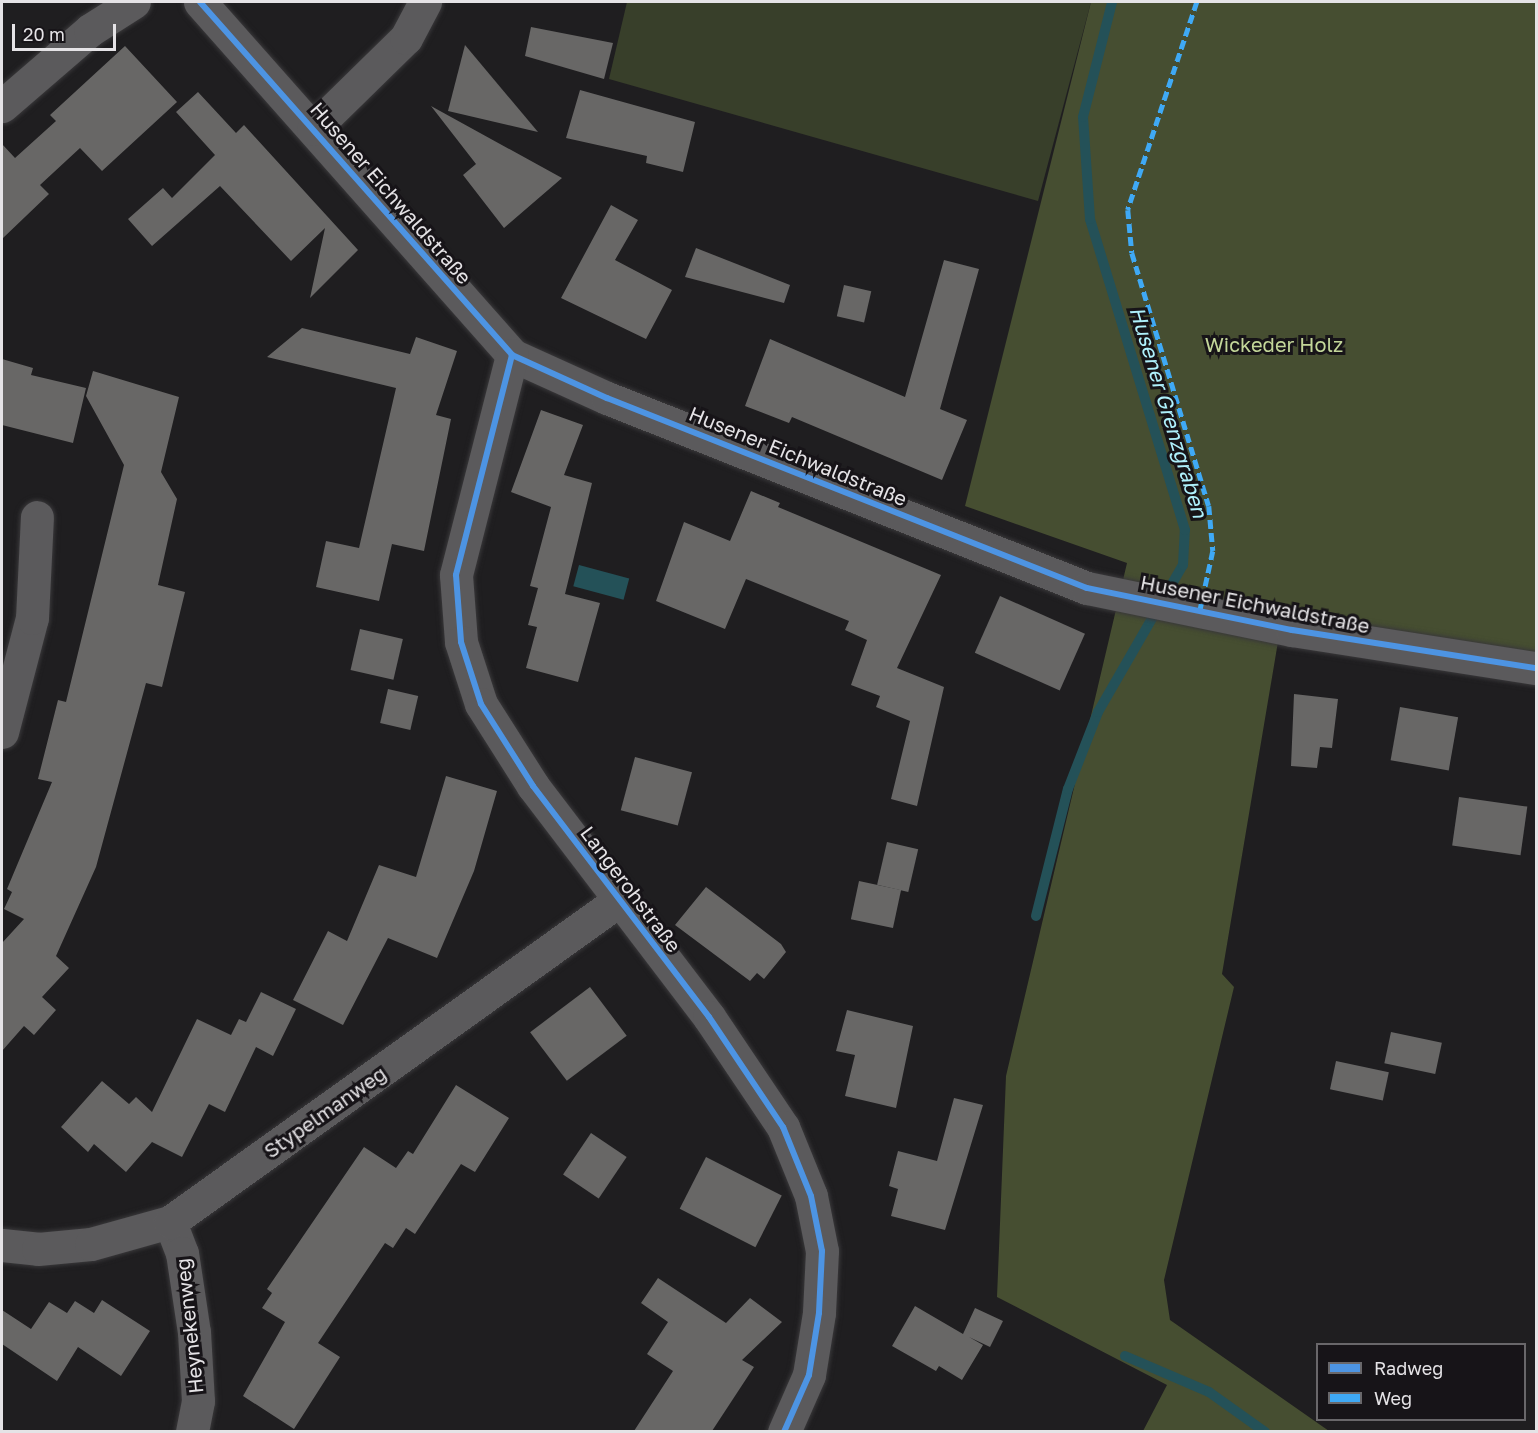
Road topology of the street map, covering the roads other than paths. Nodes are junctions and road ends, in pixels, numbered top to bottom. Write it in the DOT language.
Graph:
graph roads {
  1 [pos="134,2"];
  2 [pos="200,2"];
  3 [pos="425,2"];
  4 [pos="2,106"];
  5 [pos="313,129"];
  6 [pos="512,355"];
  7 [pos="37,517"];
  8 [pos="1536,668"];
  9 [pos="2,732"];
  10 [pos="618,901"];
  11 [pos="170,1222"];
  12 [pos="2,1245"];
  13 [pos="192,1431"];
  14 [pos="784,1431"];
  1 -- 4 [label="street"];
  2 -- 5 [label="street, Husener Eichwaldstraße"];
  3 -- 5 [label="street"];
  5 -- 6 [label="street, Husener Eichwaldstraße"];
  6 -- 8 [label="street, Husener Eichwaldstraße"];
  6 -- 10 [label="street, Langerohstraße"];
  7 -- 9 [label="street"];
  10 -- 11 [label="street, Stypelmanweg"];
  10 -- 14 [label="street, Langerohstraße"];
  11 -- 12 [label="street, Stypelmanweg"];
  11 -- 13 [label="street, Heynekenweg"];
}
